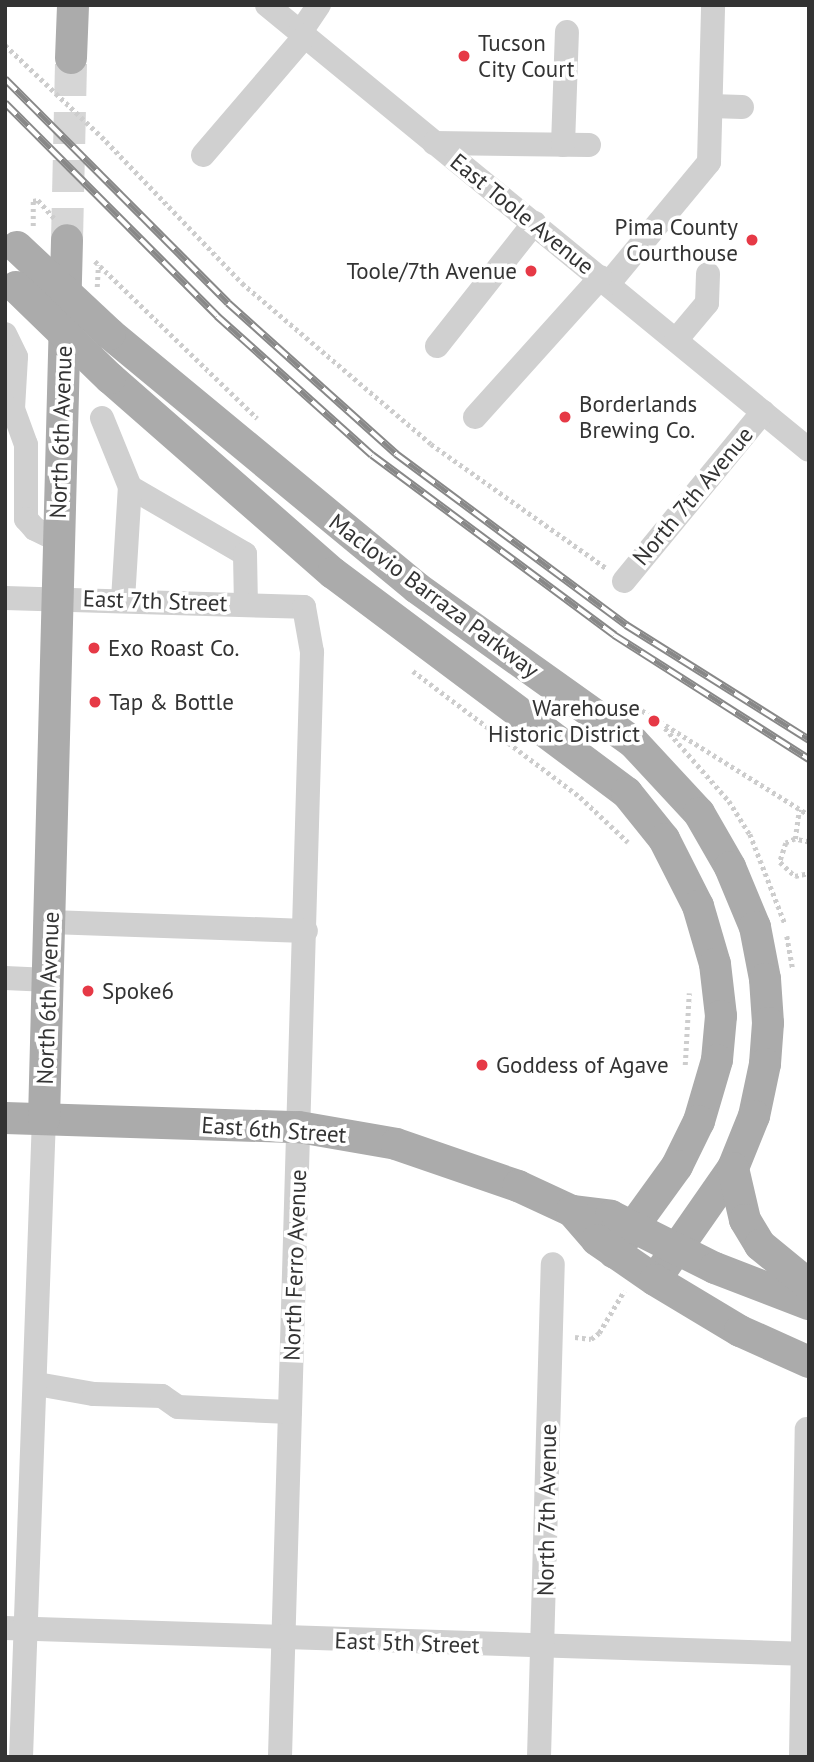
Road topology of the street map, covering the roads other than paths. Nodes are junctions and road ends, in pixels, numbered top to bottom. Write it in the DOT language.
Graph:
graph roads {
  1 [pos="73,5"];
  2 [pos="267,5"];
  3 [pos="319,5"];
  4 [pos="713,5"];
  5 [pos="567,32"];
  6 [pos="303,35"];
  7 [pos="71,58"];
  8 [pos="710,106"];
  9 [pos="743,107"];
  10 [pos="434,143"];
  11 [pos="563,145"];
  12 [pos="589,145"];
  13 [pos="203,155"];
  14 [pos="534,223"];
  15 [pos="67,240"];
  16 [pos="11,242"];
  17 [pos="708,274"];
  18 [pos="605,280"];
  19 [pos="11,282"];
  20 [pos="5,334"];
  21 [pos="676,340"];
  22 [pos="437,346"];
  23 [pos="763,412"];
  24 [pos="474,417"];
  25 [pos="102,418"];
  26 [pos="809,450"];
  27 [pos="130,487"];
  28 [pos="58,540"];
  29 [pos="624,581"];
  30 [pos="5,597"];
  31 [pos="56,599"];
  32 [pos="123,600"];
  33 [pos="246,604"];
  34 [pos="304,607"];
  35 [pos="50,922"];
  36 [pos="306,931"];
  37 [pos="5,978"];
  38 [pos="49,980"];
  39 [pos="5,1118"];
  40 [pos="44,1119"];
  41 [pos="299,1127"];
  42 [pos="733,1168"];
  43 [pos="572,1211"];
  44 [pos="632,1226"];
  45 [pos="676,1249"];
  46 [pos="554,1264"];
  47 [pos="614,1268"];
  48 [pos="655,1280"];
  49 [pos="809,1285"];
  50 [pos="809,1304"];
  51 [pos="809,1362"];
  52 [pos="37,1384"];
  53 [pos="290,1412"];
  54 [pos="807,1429"];
  55 [pos="15,1628"];
  56 [pos="284,1638"];
  57 [pos="543,1647"];
  58 [pos="804,1654"];
  59 [pos="21,1757"];
  60 [pos="281,1757"];
  61 [pos="539,1757"];
  62 [pos="801,1757"];
  1 -- 7 [label="main road"];
  2 -- 6 [label="street, East Toole Avenue"];
  3 -- 6 [label="street"];
  4 -- 8 [label="street"];
  5 -- 11 [label="street"];
  6 -- 10 [label="street, East Toole Avenue"];
  6 -- 13 [label="street"];
  8 -- 9 [label="street"];
  8 -- 18 [label="street"];
  10 -- 11 [label="street"];
  10 -- 14 [label="street, East Toole Avenue"];
  11 -- 12 [label="street"];
  14 -- 18 [label="street, East Toole Avenue"];
  14 -- 22 [label="street"];
  15 -- 28 [label="main road, North 6th Avenue"];
  16 -- 42 [label="main road, Maclovio Barraza Parkway, bridge"];
  17 -- 21 [label="street"];
  18 -- 21 [label="street, East Toole Avenue"];
  18 -- 24 [label="street"];
  19 -- 44 [label="main road, Maclovio Barraza Parkway, bridge"];
  20 -- 28 [label="street"];
  21 -- 23 [label="street, East Toole Avenue"];
  23 -- 26 [label="street, East Toole Avenue"];
  23 -- 29 [label="street, North 7th Avenue"];
  25 -- 27 [label="street"];
  27 -- 32 [label="street"];
  27 -- 33 [label="street"];
  28 -- 31 [label="main road, North 6th Avenue"];
  30 -- 31 [label="street, East 7th Street"];
  31 -- 32 [label="street, East 7th Street"];
  31 -- 35 [label="main road, North 6th Avenue"];
  32 -- 33 [label="street, East 7th Street"];
  33 -- 34 [label="street, East 7th Street"];
  34 -- 36 [label="street, North Ferro Avenue"];
  35 -- 36 [label="street"];
  35 -- 38 [label="main road, North 6th Avenue"];
  36 -- 41 [label="street, North Ferro Avenue"];
  37 -- 38 [label="street"];
  38 -- 40 [label="main road, North 6th Avenue"];
  39 -- 40 [label="main road, East 6th Street"];
  40 -- 41 [label="main road, East 6th Street"];
  40 -- 52 [label="street, North 6th Avenue"];
  41 -- 43 [label="main road, East 6th Street"];
  41 -- 53 [label="street, North Ferro Avenue"];
  42 -- 45 [label="main road, Maclovio Barraza Parkway"];
  42 -- 49 [label="main road"];
  43 -- 44 [label="main road, East 6th Street"];
  43 -- 47 [label="main road, East 6th Street"];
  44 -- 45 [label="main road, East 6th Street"];
  44 -- 47 [label="main road, Maclovio Barraza Parkway"];
  45 -- 48 [label="main road, Maclovio Barraza Parkway"];
  45 -- 50 [label="main road, East 6th Street"];
  46 -- 57 [label="street, North 7th Avenue"];
  47 -- 48 [label="main road, East 6th Street"];
  48 -- 51 [label="main road, East 6th Street"];
  52 -- 53 [label="street"];
  52 -- 55 [label="street, North 6th Avenue"];
  53 -- 56 [label="street, North Ferro Avenue"];
  54 -- 58 [label="street"];
  55 -- 56 [label="street, East 5th Street"];
  55 -- 59 [label="street, North 6th Avenue"];
  56 -- 57 [label="street, East 5th Street"];
  56 -- 60 [label="street, North Ferro Avenue"];
  57 -- 58 [label="street, East 5th Street"];
  57 -- 61 [label="street, North 7th Avenue"];
  58 -- 62 [label="street"];
}
